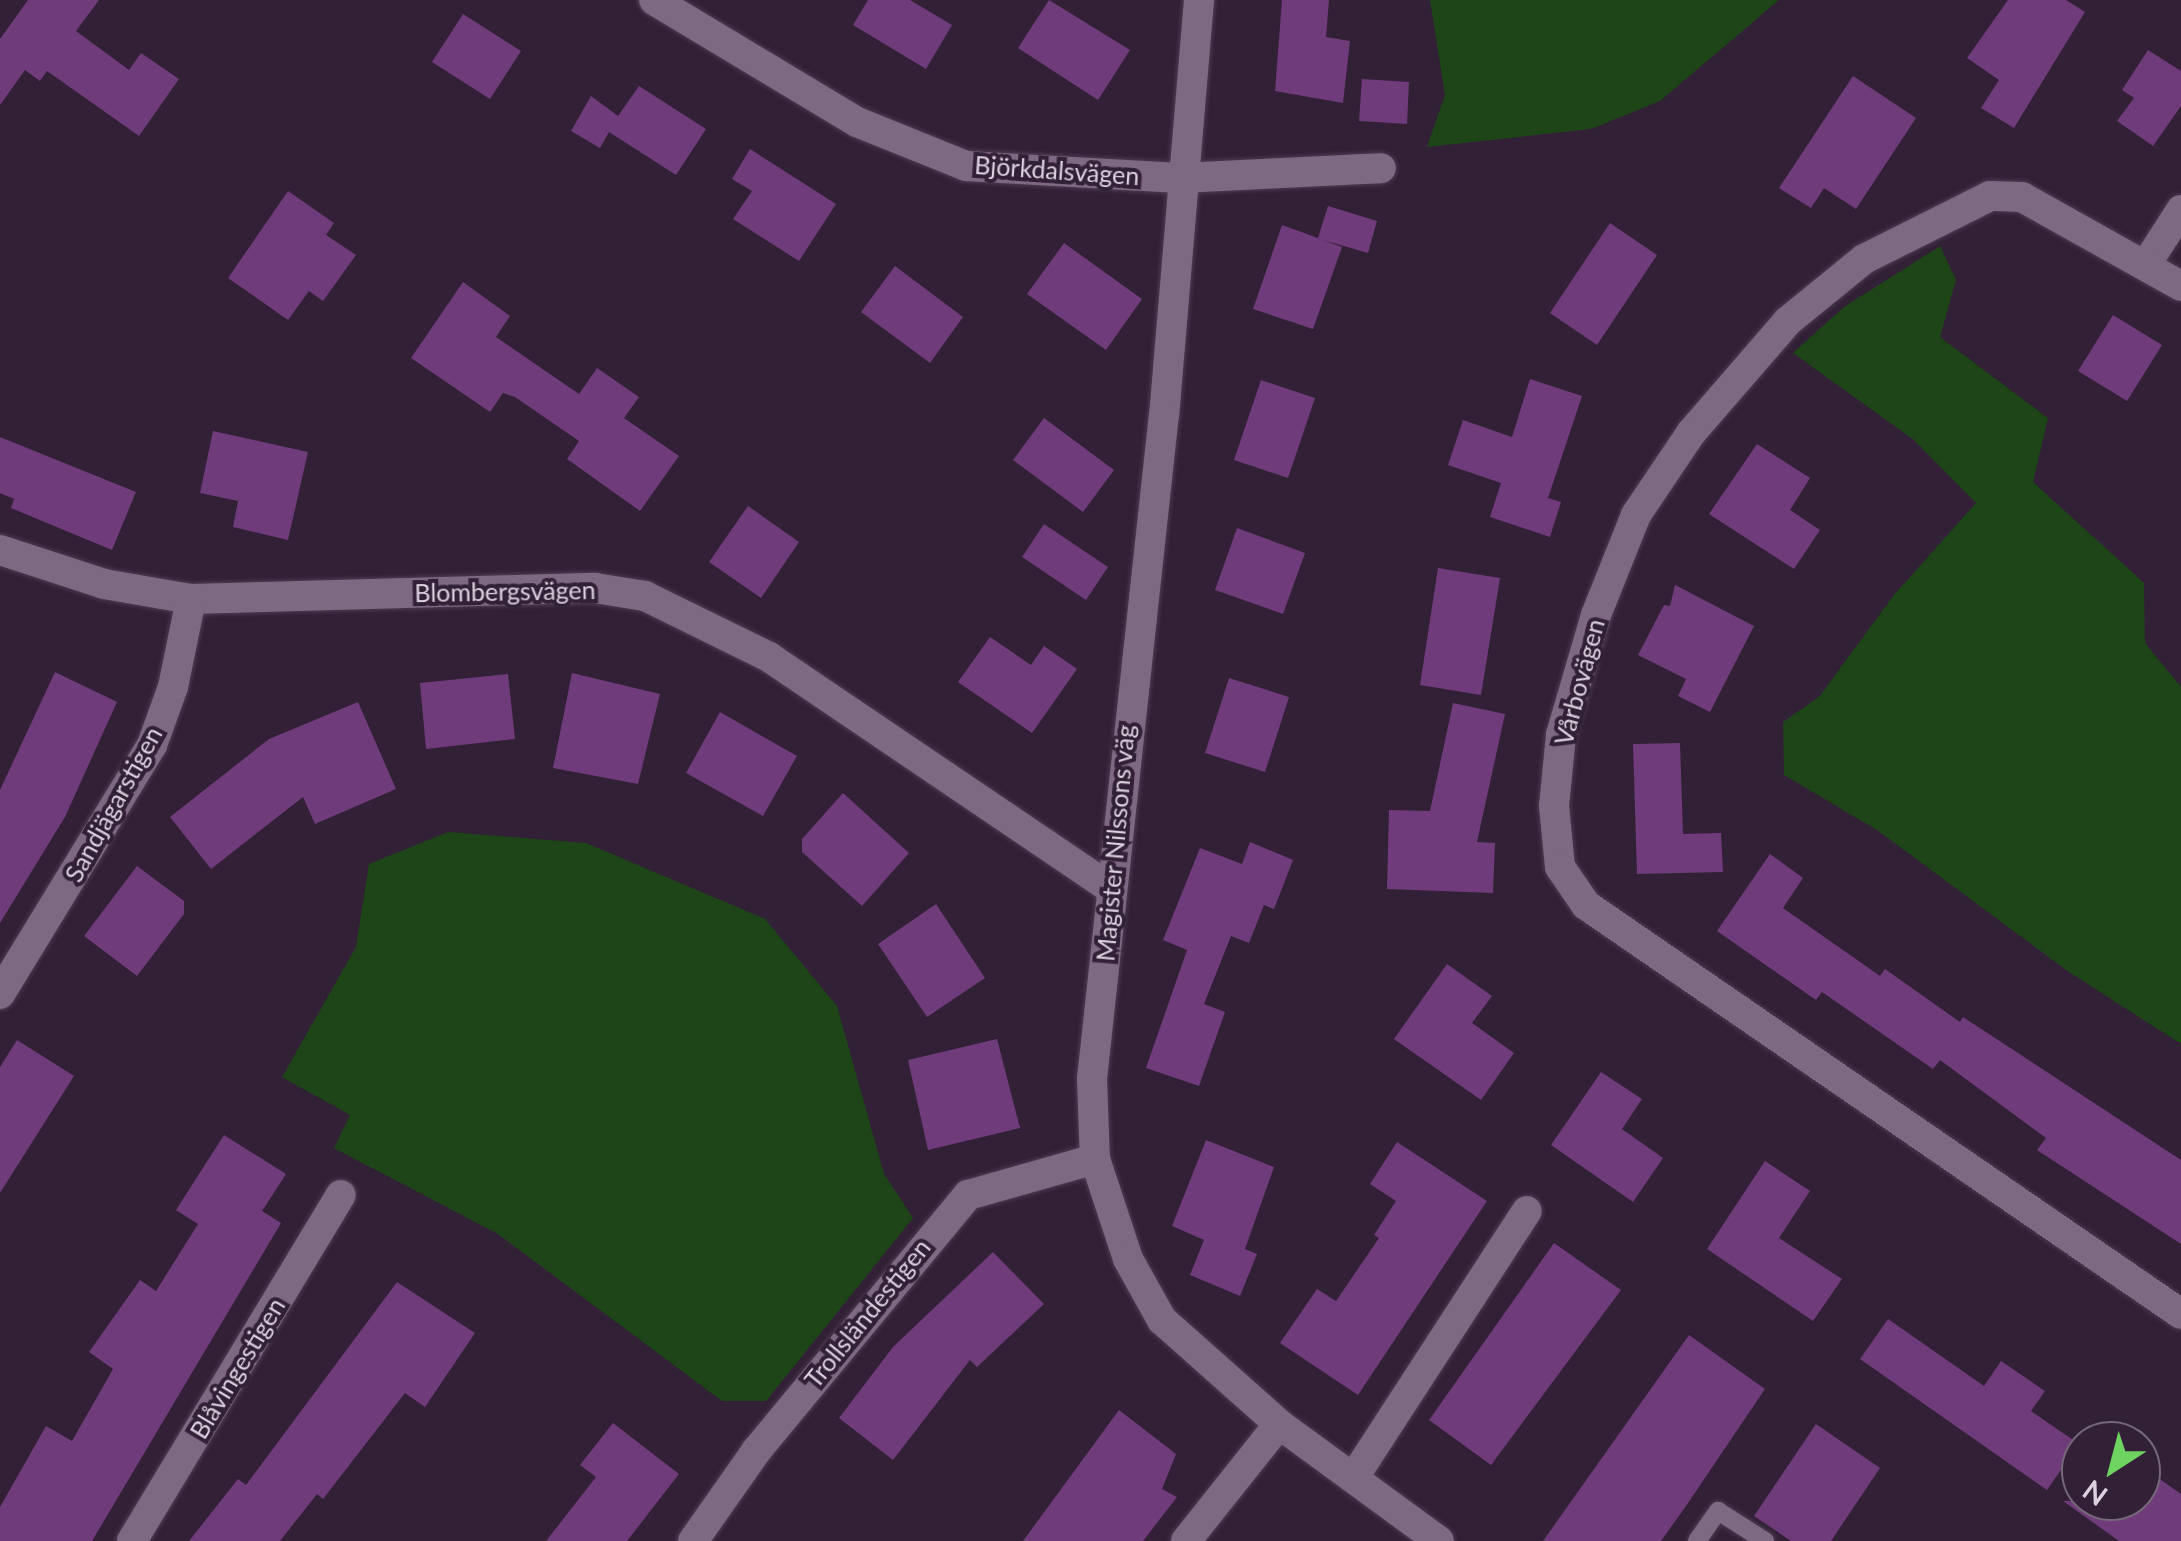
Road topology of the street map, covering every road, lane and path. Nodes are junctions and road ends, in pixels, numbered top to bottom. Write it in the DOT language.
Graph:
graph roads {
  1 [pos="654,0"];
  2 [pos="1199,0"];
  3 [pos="1380,168"];
  4 [pos="1180,178"];
  5 [pos="2181,210"];
  6 [pos="2148,263"];
  7 [pos="2181,286"];
  8 [pos="0,550"];
  9 [pos="191,599"];
  10 [pos="1112,888"];
  11 [pos="0,994"];
  12 [pos="1095,1159"];
  13 [pos="341,1195"];
  14 [pos="1527,1210"];
  15 [pos="2181,1314"];
  16 [pos="1280,1424"];
  17 [pos="1354,1477"];
  18 [pos="132,1541"];
  19 [pos="693,1541"];
  20 [pos="1186,1541"];
  21 [pos="1439,1541"];
  22 [pos="1697,1541"];
  23 [pos="1765,1541"];
  1 -- 4 [label="street, Björkdalsvägen"];
  2 -- 4 [label="street, Magister Nilssons väg"];
  3 -- 4 [label="street, Björkdalsvägen"];
  4 -- 10 [label="street, Magister Nilssons väg"];
  5 -- 6 [label="street"];
  6 -- 7 [label="street, Vårbovägen"];
  6 -- 15 [label="street, Vårbovägen"];
  8 -- 9 [label="street, Blombergsvägen"];
  9 -- 10 [label="street, Blombergsvägen"];
  9 -- 11 [label="street, Sandjägarstigen"];
  10 -- 12 [label="street, Magister Nilssons väg"];
  12 -- 16 [label="street, Magister Nilssons väg"];
  12 -- 19 [label="street, Trollsländestigen"];
  13 -- 18 [label="street, Blåvingestigen"];
  14 -- 17 [label="street"];
  16 -- 17 [label="street, Magister Nilssons väg"];
  16 -- 20 [label="street"];
  17 -- 21 [label="street, Magister Nilssons väg"];
  22 -- 23 [label="lane"];
}
